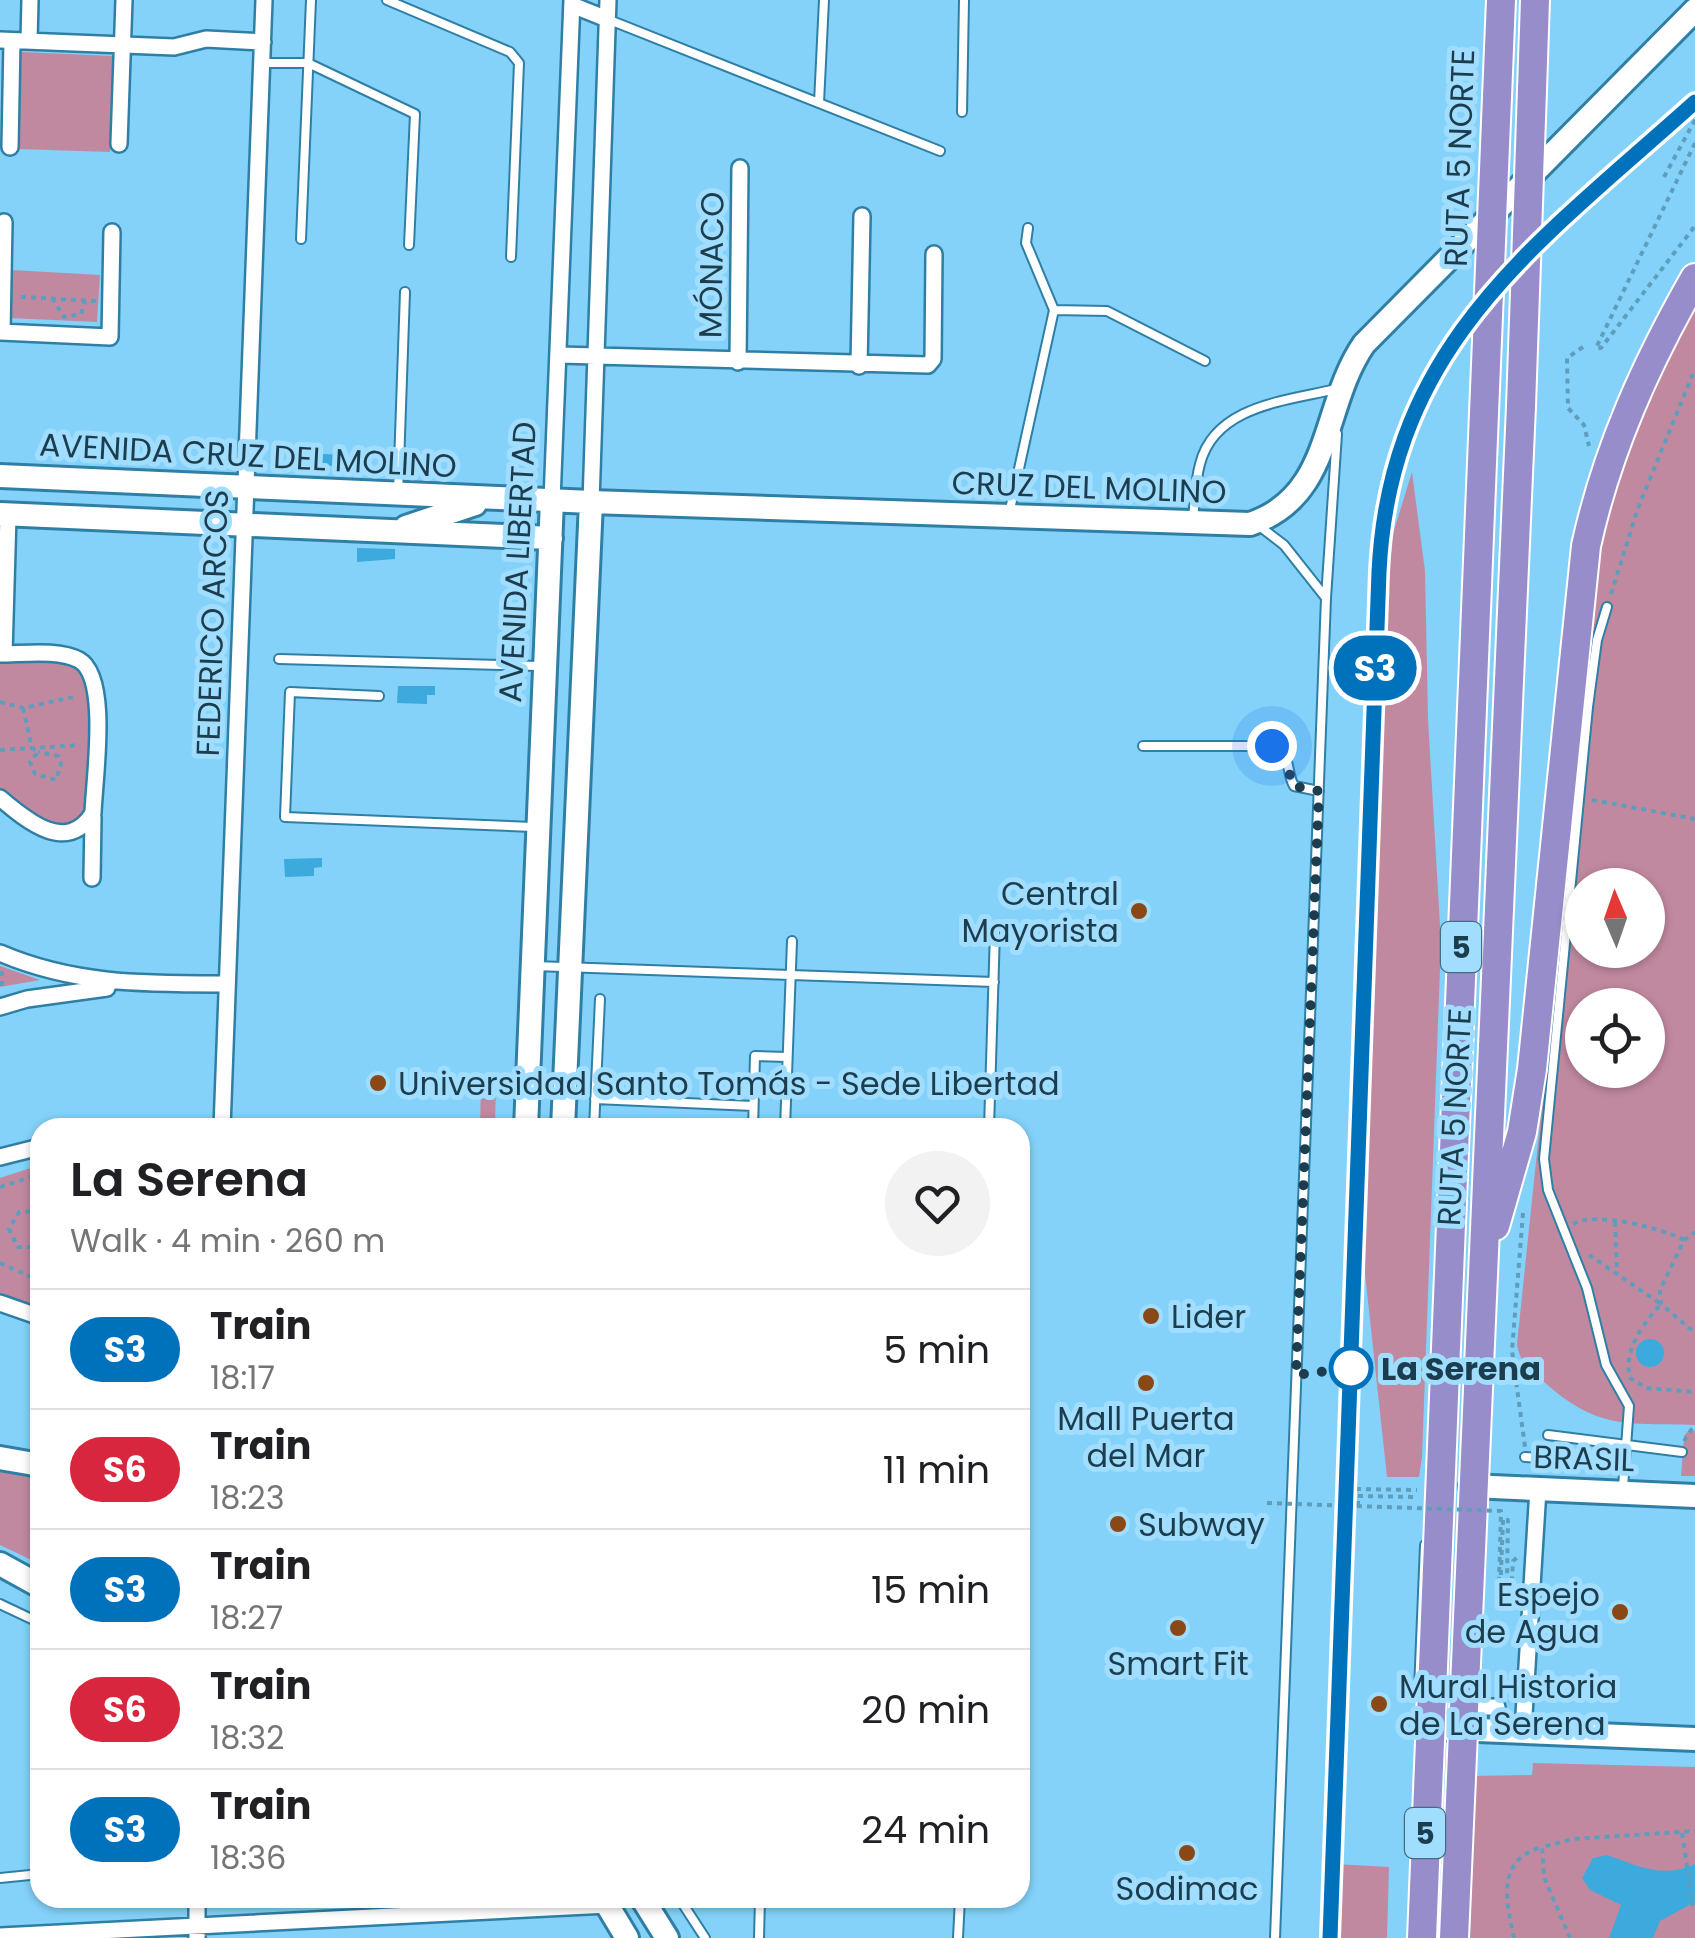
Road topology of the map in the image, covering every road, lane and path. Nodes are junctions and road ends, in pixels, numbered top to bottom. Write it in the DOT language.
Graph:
graph roads {
  1 [pos="30,0"];
  2 [pos="124,0"];
  3 [pos="264,0"];
  4 [pos="311,0"];
  5 [pos="388,0"];
  6 [pos="608,0"];
  7 [pos="824,0"];
  8 [pos="964,0"];
  9 [pos="1500,0"];
  10 [pos="1535,0"];
  11 [pos="572,3"];
  12 [pos="1695,10"];
  13 [pos="607,20"];
  14 [pos="6,40"];
  15 [pos="29,41"];
  16 [pos="262,42"];
  17 [pos="122,45"];
  18 [pos="262,62"];
  19 [pos="308,63"];
  20 [pos="819,103"];
  21 [pos="962,112"];
  22 [pos="1695,120"];
  23 [pos="1695,142"];
  24 [pos="119,144"];
  25 [pos="10,147"];
  26 [pos="940,151"];
  27 [pos="740,168"];
  28 [pos="1664,178"];
  29 [pos="862,216"];
  30 [pos="4,222"];
  31 [pos="1695,226"];
  32 [pos="1028,228"];
  33 [pos="112,232"];
  34 [pos="301,239"];
  35 [pos="409,245"];
  36 [pos="934,254"];
  37 [pos="510,257"];
  38 [pos="1695,278"];
  39 [pos="405,292"];
  40 [pos="52,298"];
  41 [pos="2,299"];
  42 [pos="86,301"];
  43 [pos="110,302"];
  44 [pos="1054,310"];
  45 [pos="1,332"];
  46 [pos="1583,346"];
  47 [pos="559,355"];
  48 [pos="594,357"];
  49 [pos="1205,361"];
  50 [pos="738,362"];
  51 [pos="859,366"];
  52 [pos="1695,370"];
  53 [pos="1340,388"];
  54 [pos="1590,452"];
  55 [pos="0,476"];
  56 [pos="244,488"];
  57 [pos="398,494"];
  58 [pos="492,498"];
  59 [pos="552,500"];
  60 [pos="591,502"];
  61 [pos="4,514"];
  62 [pos="1008,517"];
  63 [pos="1255,523"];
  64 [pos="1193,525"];
  65 [pos="243,526"];
  66 [pos="384,531"];
  67 [pos="550,538"];
  68 [pos="1326,598"];
  69 [pos="1606,608"];
  70 [pos="2,654"];
  71 [pos="278,659"];
  72 [pos="545,666"];
  73 [pos="98,692"];
  74 [pos="380,696"];
  75 [pos="0,702"];
  76 [pos="23,708"];
  77 [pos="95,744"];
  78 [pos="1143,746"];
  79 [pos="32,748"];
  80 [pos="0,750"];
  81 [pos="38,752"];
  82 [pos="1319,791"];
  83 [pos="0,798"];
  84 [pos="1581,798"];
  85 [pos="93,812"];
  86 [pos="1695,820"];
  87 [pos="538,827"];
  88 [pos="92,878"];
  89 [pos="996,931"];
  90 [pos="792,941"];
  91 [pos="1,953"];
  92 [pos="533,966"];
  93 [pos="569,966"];
  94 [pos="790,972"];
  95 [pos="994,982"];
  96 [pos="136,984"];
  97 [pos="227,984"];
  98 [pos="600,999"];
  99 [pos="2,1007"];
  100 [pos="787,1057"];
  101 [pos="595,1099"];
  102 [pos="754,1106"];
  103 [pos="222,1118"];
  104 [pos="526,1118"];
  105 [pos="563,1118"];
  106 [pos="594,1118"];
  107 [pos="753,1118"];
  108 [pos="785,1118"];
  109 [pos="989,1118"];
  110 [pos="30,1150"];
  111 [pos="0,1157"];
  112 [pos="30,1177"];
  113 [pos="0,1187"];
  114 [pos="30,1211"];
  115 [pos="1615,1220"];
  116 [pos="0,1228"];
  117 [pos="9,1229"];
  118 [pos="1561,1232"];
  119 [pos="1695,1232"];
  120 [pos="1684,1240"];
  121 [pos="30,1247"];
  122 [pos="0,1263"];
  123 [pos="1482,1266"];
  124 [pos="1616,1272"];
  125 [pos="30,1276"];
  126 [pos="0,1303"];
  127 [pos="1661,1304"];
  128 [pos="30,1314"];
  129 [pos="1695,1333"];
  130 [pos="1695,1392"];
  131 [pos="1548,1435"];
  132 [pos="1626,1448"];
  133 [pos="1682,1452"];
  134 [pos="1525,1456"];
  135 [pos="0,1458"];
  136 [pos="1624,1463"];
  137 [pos="30,1464"];
  138 [pos="1471,1486"];
  139 [pos="1356,1489"];
  140 [pos="1538,1489"];
  141 [pos="1622,1492"];
  142 [pos="1695,1496"];
  143 [pos="1267,1503"];
  144 [pos="1358,1506"];
  145 [pos="1519,1556"];
  146 [pos="0,1564"];
  147 [pos="30,1580"];
  148 [pos="0,1604"];
  149 [pos="30,1618"];
  150 [pos="1428,1728"];
  151 [pos="1460,1730"];
  152 [pos="1523,1731"];
  153 [pos="1695,1739"];
  154 [pos="1695,1831"];
  155 [pos="1682,1833"];
  156 [pos="1542,1847"];
  157 [pos="30,1875"];
  158 [pos="0,1878"];
  159 [pos="1693,1906"];
  160 [pos="514,1908"];
  161 [pos="610,1908"];
  162 [pos="648,1908"];
  163 [pos="686,1908"];
  164 [pos="760,1908"];
  165 [pos="960,1908"];
  166 [pos="197,1932"];
  167 [pos="161,1933"];
  168 [pos="0,1936"];
  169 [pos="627,1938"];
  170 [pos="667,1938"];
  171 [pos="705,1938"];
  172 [pos="759,1938"];
  173 [pos="958,1938"];
  174 [pos="1275,1938"];
  175 [pos="1422,1938"];
  176 [pos="1454,1938"];
  177 [pos="1514,1938"];
  178 [pos="1570,1938"];
  1 -- 15 [label="street"];
  2 -- 17 [label="street"];
  3 -- 16 [label="street, FEDERICO ARCOS"];
  4 -- 19 [label="lane"];
  5 -- 37 [label="lane"];
  6 -- 13 [label="street"];
  7 -- 20 [label="lane"];
  8 -- 21 [label="lane"];
  9 -- 150 [label="highway, RUTA 5 NORTE / 5, bridge"];
  10 -- 123 [label="highway, RUTA 5 NORTE / 5, bridge"];
  11 -- 13 [label="street"];
  11 -- 47 [label="street, AVENIDA LIBERTAD"];
  12 -- 53 [label="street, CRUZ DEL MOLINO"];
  13 -- 20 [label="lane"];
  13 -- 48 [label="street"];
  14 -- 15 [label="street"];
  14 -- 25 [label="street"];
  15 -- 17 [label="street"];
  16 -- 17 [label="street"];
  16 -- 18 [label="street, FEDERICO ARCOS"];
  17 -- 24 [label="street"];
  18 -- 19 [label="lane"];
  18 -- 56 [label="street, FEDERICO ARCOS"];
  19 -- 34 [label="lane"];
  19 -- 35 [label="lane"];
  20 -- 26 [label="lane"];
  22 -- 28 [label="path"];
  23 -- 31 [label="path"];
  27 -- 50 [label="street, MÓNACO"];
  29 -- 51 [label="street"];
  30 -- 41 [label="street"];
  32 -- 44 [label="lane"];
  33 -- 43 [label="street"];
  36 -- 51 [label="street"];
  38 -- 123 [label="highway"];
  39 -- 57 [label="lane"];
  40 -- 41 [label="path"];
  40 -- 42 [label="path"];
  40 -- 42 [label="path"];
  41 -- 45 [label="street"];
  42 -- 43 [label="path"];
  43 -- 45 [label="street"];
  44 -- 49 [label="lane"];
  44 -- 62 [label="lane"];
  46 -- 54 [label="path"];
  47 -- 48 [label="street"];
  47 -- 59 [label="street, AVENIDA LIBERTAD"];
  48 -- 50 [label="street"];
  48 -- 60 [label="street"];
  50 -- 51 [label="street"];
  52 -- 69 [label="path"];
  53 -- 63 [label="street, CRUZ DEL MOLINO"];
  53 -- 64 [label="lane"];
  53 -- 68 [label="lane"];
  55 -- 56 [label="street, AVENIDA CRUZ DEL MOLINO"];
  56 -- 57 [label="street, AVENIDA CRUZ DEL MOLINO"];
  56 -- 65 [label="street, FEDERICO ARCOS"];
  57 -- 58 [label="street, AVENIDA CRUZ DEL MOLINO"];
  58 -- 59 [label="street, AVENIDA CRUZ DEL MOLINO"];
  58 -- 66 [label="street, AVENIDA CRUZ DEL MOLINO"];
  59 -- 60 [label="street, AVENIDA CRUZ DEL MOLINO"];
  59 -- 67 [label="street, AVENIDA LIBERTAD"];
  60 -- 62 [label="street, CRUZ DEL MOLINO"];
  60 -- 93 [label="street"];
  61 -- 65 [label="street, AVENIDA CRUZ DEL MOLINO"];
  61 -- 70 [label="street"];
  62 -- 64 [label="street, CRUZ DEL MOLINO"];
  63 -- 64 [label="street, CRUZ DEL MOLINO"];
  63 -- 68 [label="lane"];
  65 -- 66 [label="street, AVENIDA CRUZ DEL MOLINO"];
  65 -- 97 [label="street, FEDERICO ARCOS"];
  66 -- 67 [label="street, AVENIDA CRUZ DEL MOLINO"];
  67 -- 72 [label="street, AVENIDA LIBERTAD"];
  68 -- 82 [label="lane"];
  69 -- 84 [label="lane"];
  70 -- 73 [label="street"];
  71 -- 72 [label="lane"];
  72 -- 87 [label="street, AVENIDA LIBERTAD"];
  73 -- 76 [label="path"];
  73 -- 77 [label="street"];
  74 -- 87 [label="lane"];
  75 -- 76 [label="path"];
  76 -- 79 [label="path"];
  77 -- 79 [label="path"];
  77 -- 85 [label="street"];
  78 -- 82 [label="lane"];
  79 -- 80 [label="path"];
  79 -- 81 [label="path"];
  81 -- 81 [label="path"];
  82 -- 174 [label="lane"];
  83 -- 85 [label="street"];
  84 -- 86 [label="path"];
  84 -- 118 [label="lane"];
  85 -- 88 [label="street"];
  87 -- 92 [label="street, AVENIDA LIBERTAD"];
  89 -- 95 [label="lane"];
  90 -- 94 [label="lane"];
  91 -- 96 [label="street"];
  91 -- 99 [label="path"];
  92 -- 93 [label="lane"];
  92 -- 104 [label="street, AVENIDA LIBERTAD"];
  93 -- 94 [label="lane"];
  93 -- 105 [label="street"];
  94 -- 95 [label="lane"];
  94 -- 100 [label="lane"];
  95 -- 109 [label="lane"];
  96 -- 97 [label="street"];
  96 -- 99 [label="street"];
  97 -- 103 [label="street, FEDERICO ARCOS"];
  98 -- 101 [label="lane"];
  100 -- 102 [label="lane"];
  100 -- 108 [label="lane"];
  101 -- 102 [label="lane"];
  101 -- 106 [label="lane"];
  102 -- 107 [label="lane"];
  110 -- 111 [label="street"];
  112 -- 113 [label="path"];
  114 -- 117 [label="path"];
  115 -- 118 [label="path"];
  115 -- 120 [label="path"];
  115 -- 124 [label="path"];
  116 -- 117 [label="path"];
  117 -- 121 [label="path"];
  118 -- 124 [label="path"];
  118 -- 132 [label="lane"];
  119 -- 120 [label="path"];
  120 -- 127 [label="path"];
  122 -- 125 [label="path"];
  123 -- 138 [label="highway, RUTA 5 NORTE / 5"];
  124 -- 127 [label="path"];
  126 -- 128 [label="street"];
  127 -- 129 [label="path"];
  127 -- 130 [label="path"];
  131 -- 132 [label="lane"];
  132 -- 133 [label="lane"];
  132 -- 136 [label="lane"];
  134 -- 136 [label="lane"];
  135 -- 137 [label="street"];
  136 -- 141 [label="lane"];
  138 -- 140 [label="street, BRASIL"];
  138 -- 151 [label="highway, RUTA 5 NORTE / 5"];
  139 -- 144 [label="path"];
  140 -- 141 [label="street, BRASIL"];
  140 -- 152 [label="street"];
  141 -- 142 [label="street, BRASIL"];
  143 -- 144 [label="path, bridge"];
  144 -- 145 [label="path, bridge"];
  146 -- 147 [label="street"];
  148 -- 149 [label="lane"];
  150 -- 151 [label="street"];
  150 -- 175 [label="highway, RUTA 5 NORTE / 5"];
  151 -- 152 [label="street"];
  151 -- 176 [label="highway, RUTA 5 NORTE / 5"];
  152 -- 153 [label="street"];
  154 -- 155 [label="path"];
  155 -- 156 [label="path"];
  155 -- 159 [label="path"];
  156 -- 177 [label="path"];
  156 -- 178 [label="path"];
  157 -- 158 [label="lane"];
  160 -- 166 [label="street"];
  161 -- 169 [label="street"];
  162 -- 170 [label="street"];
  163 -- 171 [label="lane"];
  164 -- 172 [label="lane"];
  165 -- 173 [label="lane"];
  166 -- 167 [label="street"];
  167 -- 168 [label="street"];
}
